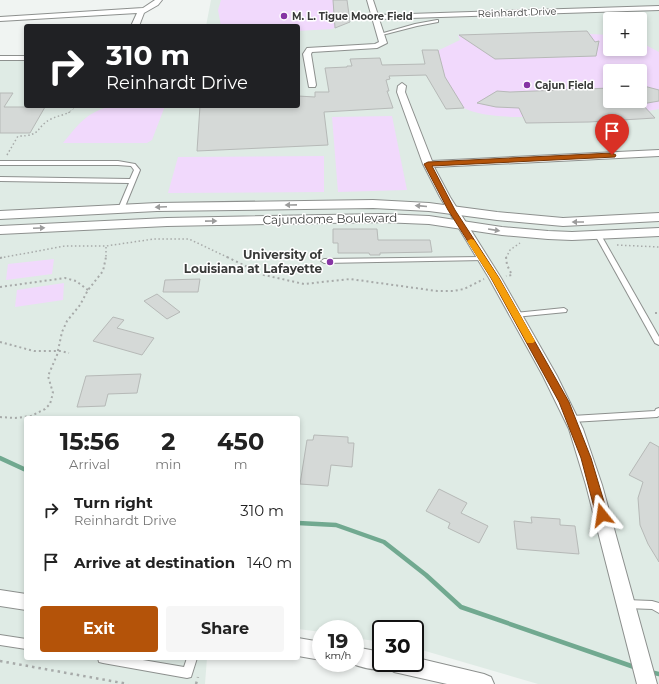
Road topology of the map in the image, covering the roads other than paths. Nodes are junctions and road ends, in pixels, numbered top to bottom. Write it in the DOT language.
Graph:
graph roads {
  1 [pos="158,0"];
  2 [pos="370,0"];
  3 [pos="659,8"];
  4 [pos="143,10"];
  5 [pos="375,17"];
  6 [pos="0,19"];
  7 [pos="437,21"];
  8 [pos="136,24"];
  9 [pos="382,34"];
  10 [pos="0,58"];
  11 [pos="24,58"];
  12 [pos="312,85"];
  13 [pos="402,86"];
  14 [pos="659,153"];
  15 [pos="1,163"];
  16 [pos="428,164"];
  17 [pos="0,179"];
  18 [pos="133,180"];
  19 [pos="121,209"];
  20 [pos="451,210"];
  21 [pos="0,215"];
  22 [pos="659,218"];
  23 [pos="659,221"];
  24 [pos="461,224"];
  25 [pos="0,230"];
  26 [pos="659,232"];
  27 [pos="598,235"];
  28 [pos="482,259"];
  29 [pos="324,261"];
  30 [pos="564,310"];
  31 [pos="515,315"];
  32 [pos="659,343"];
  33 [pos="659,411"];
  34 [pos="572,419"];
  35 [pos="0,598"];
  36 [pos="24,602"];
  37 [pos="626,604"];
  38 [pos="659,608"];
  39 [pos="0,640"];
  40 [pos="24,644"];
  41 [pos="300,647"];
  42 [pos="312,649"];
  43 [pos="114,660"];
  44 [pos="191,660"];
  45 [pos="424,669"];
  46 [pos="484,684"];
  47 [pos="648,684"];
  1 -- 4 [label="street"];
  2 -- 5 [label="street"];
  3 -- 5 [label="street, Reinhardt Drive"];
  4 -- 6 [label="street"];
  4 -- 8 [label="street"];
  5 -- 9 [label="street"];
  7 -- 9 [label="lane"];
  9 -- 12 [label="street"];
  10 -- 11 [label="street"];
  13 -- 16 [label="street"];
  14 -- 16 [label="street"];
  15 -- 18 [label="lane"];
  16 -- 20 [label="street"];
  17 -- 18 [label="lane"];
  18 -- 19 [label="lane"];
  20 -- 19 [label="street, Cajundome Boulevard, one-way"];
  19 -- 21 [label="street, Cajundome Boulevard"];
  22 -- 20 [label="street, Cajundome Boulevard, one-way"];
  20 -- 24 [label="street"];
  23 -- 27 [label="street"];
  25 -- 24 [label="street, Cajundome Boulevard, one-way"];
  24 -- 27 [label="street, Cajundome Boulevard, one-way"];
  24 -- 28 [label="street"];
  26 -- 27 [label="street, Cajundome Boulevard"];
  27 -- 32 [label="lane"];
  28 -- 29 [label="lane"];
  28 -- 31 [label="street"];
  30 -- 31 [label="lane"];
  31 -- 34 [label="street"];
  33 -- 34 [label="lane"];
  34 -- 37 [label="street"];
  35 -- 36 [label="street"];
  37 -- 38 [label="lane"];
  37 -- 47 [label="street"];
  39 -- 40 [label="lane"];
  41 -- 42 [label="street"];
  43 -- 44 [label="lane"];
  45 -- 46 [label="street"];
}
